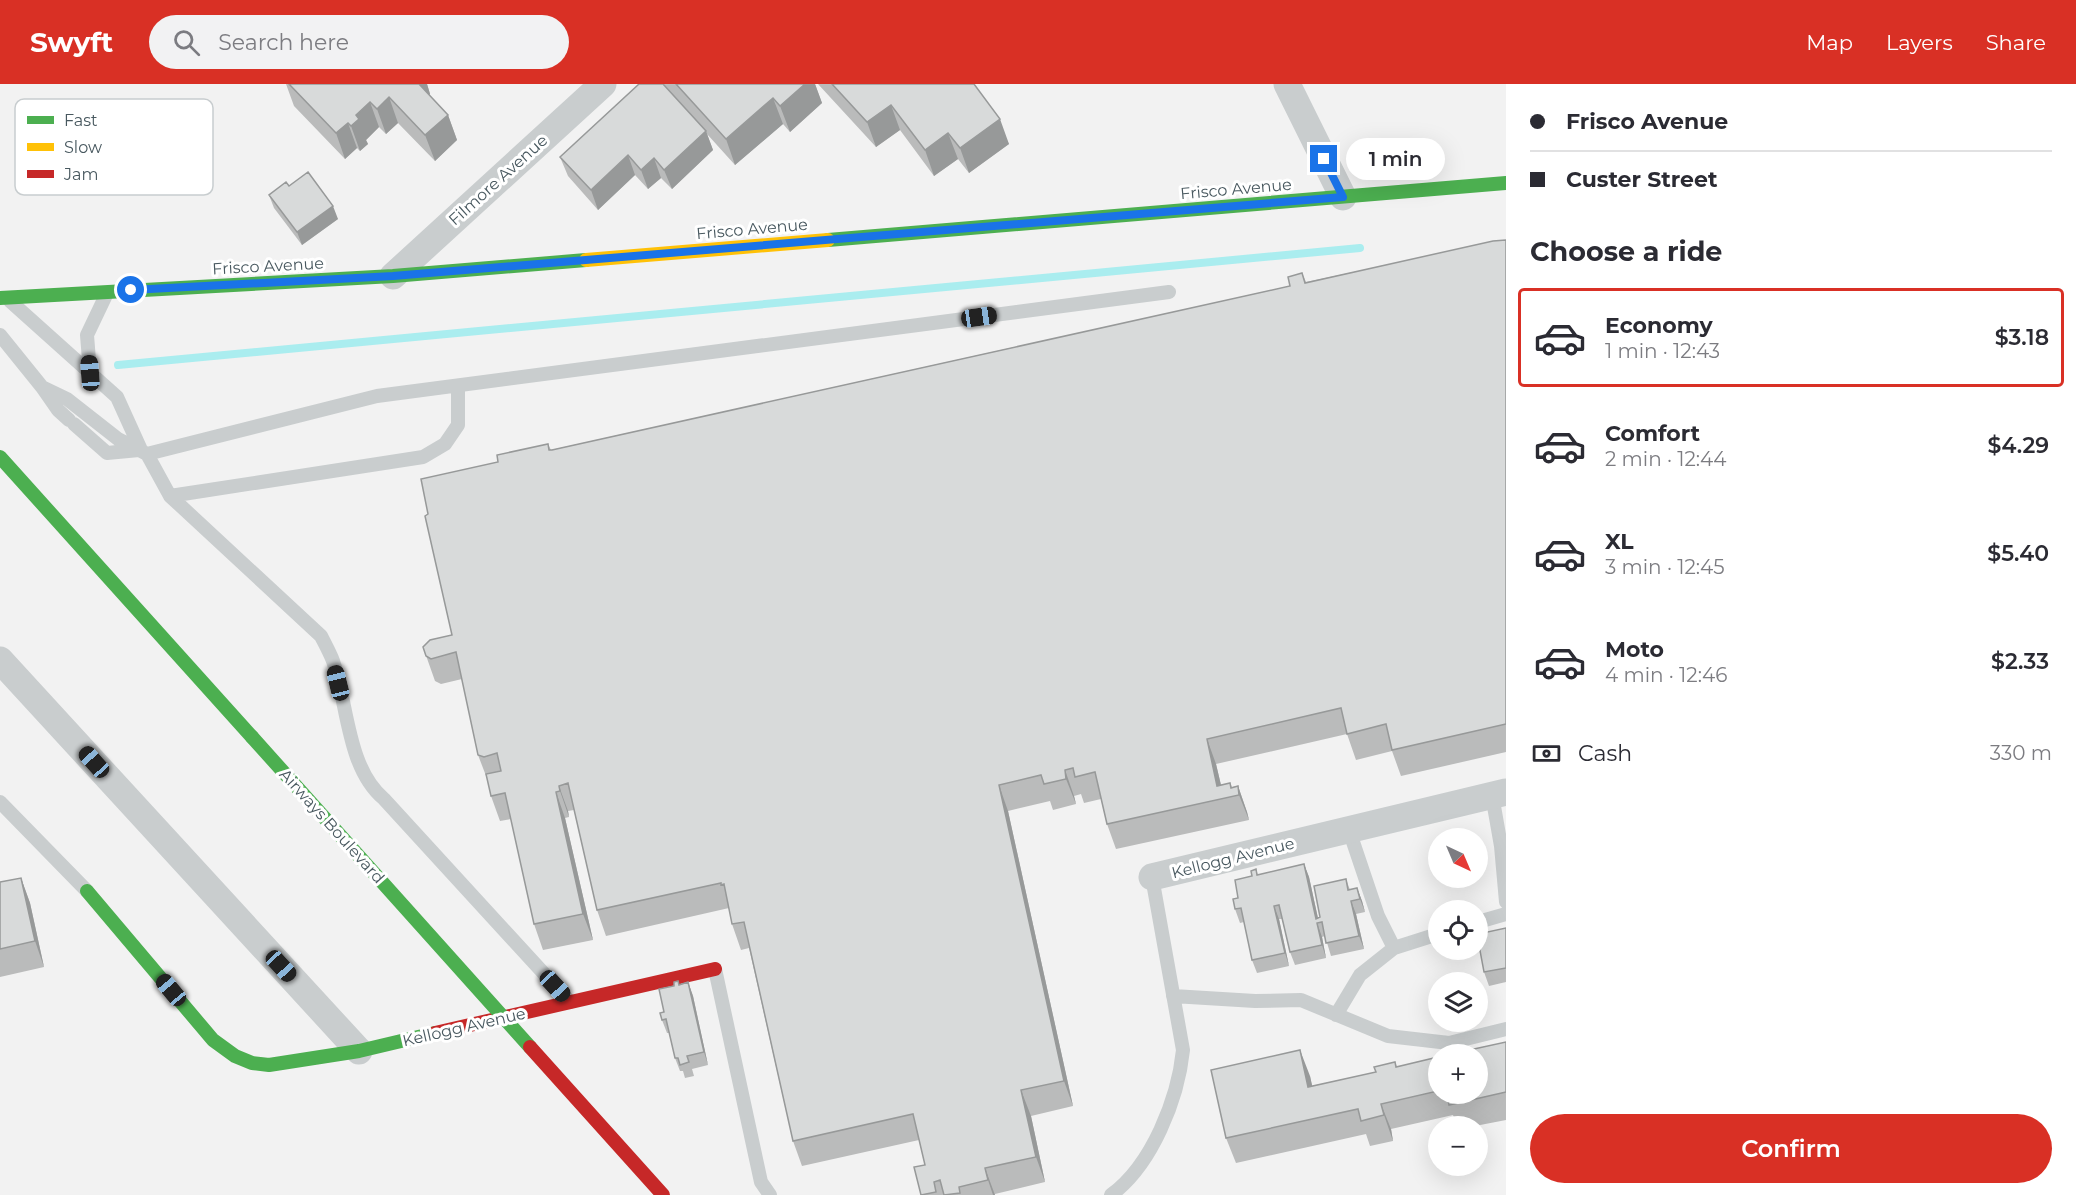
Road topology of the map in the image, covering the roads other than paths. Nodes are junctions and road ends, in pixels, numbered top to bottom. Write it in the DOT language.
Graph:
graph roads {
  1 [pos="603,84"];
  2 [pos="1287,84"];
  3 [pos="1506,183"];
  4 [pos="1343,197"];
  5 [pos="393,276"];
  6 [pos="107,292"];
  7 [pos="1169,292"];
  8 [pos="3,298"];
  9 [pos="0,335"];
  10 [pos="90,373"];
  11 [pos="458,386"];
  12 [pos="42,387"];
  13 [pos="144,452"];
  14 [pos="0,458"];
  15 [pos="170,495"];
  16 [pos="0,660"];
  17 [pos="1499,794"];
  18 [pos="0,802"];
  19 [pos="1349,830"];
  20 [pos="1152,877"];
  21 [pos="87,891"];
  22 [pos="1506,902"];
  23 [pos="1506,914"];
  24 [pos="1488,919"];
  25 [pos="1428,937"];
  26 [pos="1394,948"];
  27 [pos="715,969"];
  28 [pos="1173,996"];
  29 [pos="571,1003"];
  30 [pos="1336,1015"];
  31 [pos="1506,1029"];
  32 [pos="359,1052"];
  33 [pos="663,1195"];
  34 [pos="770,1195"];
  35 [pos="1111,1195"];
  1 -- 5 [label="street, Filmore Avenue"];
  2 -- 4 [label="street"];
  3 -- 4 [label="street, Frisco Avenue"];
  4 -- 5 [label="street, Frisco Avenue"];
  5 -- 6 [label="street, Frisco Avenue"];
  6 -- 8 [label="street, Frisco Avenue"];
  6 -- 10 [label="lane"];
  7 -- 11 [label="lane"];
  8 -- 10 [label="lane"];
  9 -- 12 [label="lane"];
  10 -- 13 [label="lane"];
  11 -- 13 [label="lane"];
  11 -- 15 [label="lane"];
  12 -- 13 [label="lane"];
  12 -- 13 [label="lane"];
  13 -- 15 [label="lane"];
  14 -- 33 [label="street, Airways Boulevard, bridge"];
  15 -- 29 [label="lane"];
  16 -- 32 [label="street"];
  17 -- 19 [label="street, Kellogg Avenue"];
  17 -- 22 [label="lane"];
  18 -- 21 [label="lane"];
  19 -- 20 [label="street, Kellogg Avenue"];
  19 -- 26 [label="lane"];
  20 -- 28 [label="lane, Kellogg Avenue"];
  21 -- 32 [label="street, Kellogg Avenue"];
  23 -- 24 [label="lane"];
  25 -- 26 [label="lane"];
  26 -- 30 [label="lane"];
  27 -- 29 [label="street, Kellogg Avenue"];
  27 -- 34 [label="lane, Kellogg Avenue"];
  28 -- 30 [label="lane"];
  28 -- 35 [label="lane, Kellogg Avenue"];
  29 -- 32 [label="street, Kellogg Avenue"];
  30 -- 31 [label="lane"];
}
